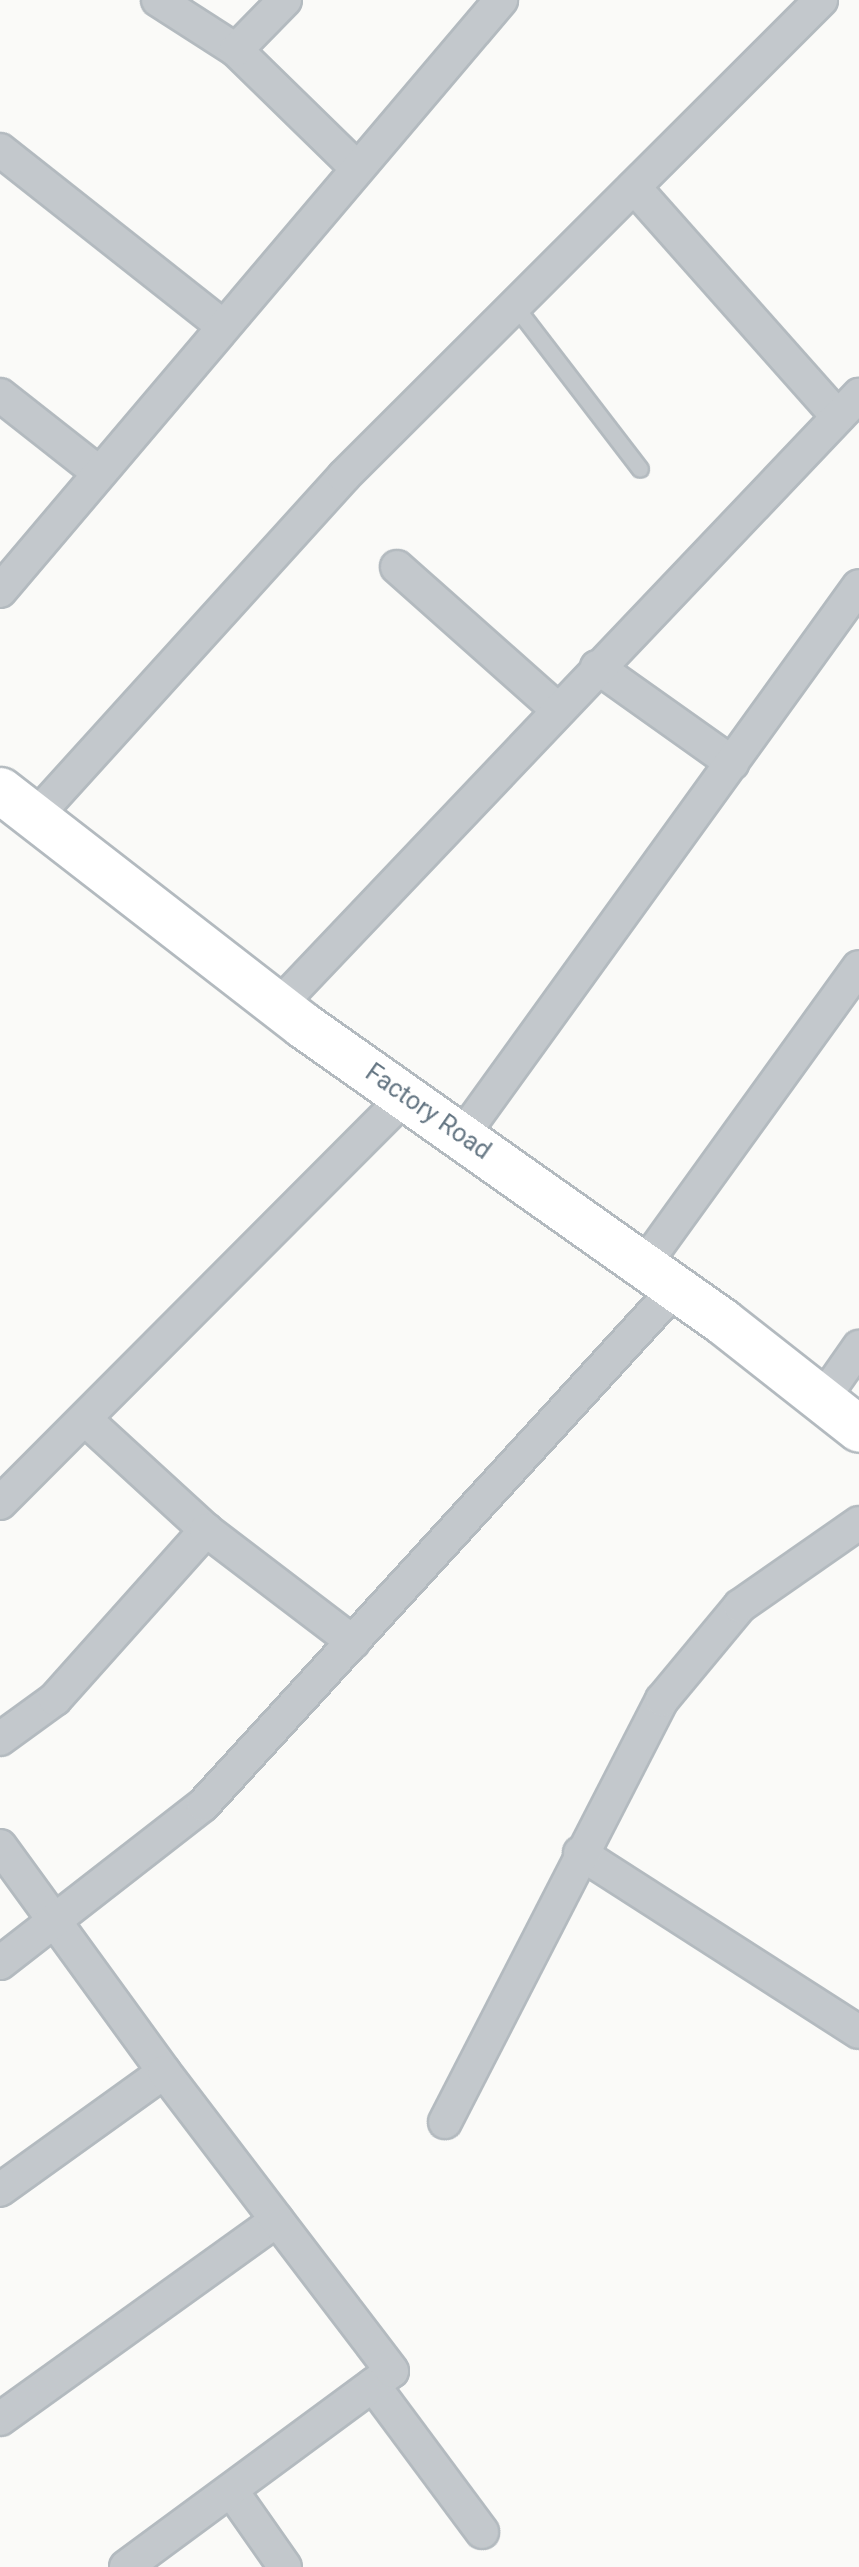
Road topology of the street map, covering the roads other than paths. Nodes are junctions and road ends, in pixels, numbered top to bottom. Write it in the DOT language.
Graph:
graph roads {
  1 [pos="158,0"];
  2 [pos="285,0"];
  3 [pos="501,0"];
  4 [pos="821,0"];
  5 [pos="236,50"];
  6 [pos="0,150"];
  7 [pos="355,166"];
  8 [pos="634,187"];
  9 [pos="515,306"];
  10 [pos="220,324"];
  11 [pos="0,395"];
  12 [pos="848,406"];
  13 [pos="640,469"];
  14 [pos="98,472"];
  15 [pos="398,567"];
  16 [pos="859,586"];
  17 [pos="0,591"];
  18 [pos="597,667"];
  19 [pos="557,710"];
  20 [pos="732,762"];
  21 [pos="17,803"];
  22 [pos="859,967"];
  23 [pos="279,1005"];
  24 [pos="406,1096"];
  25 [pos="462,1136"];
  26 [pos="660,1277"];
  27 [pos="859,1347"];
  28 [pos="822,1400"];
  29 [pos="86,1420"];
  30 [pos="859,1429"];
  31 [pos="3,1493"];
  32 [pos="859,1522"];
  33 [pos="206,1530"];
  34 [pos="353,1642"];
  35 [pos="0,1739"];
  36 [pos="0,1846"];
  37 [pos="580,1853"];
  38 [pos="54,1925"];
  39 [pos="0,1963"];
  40 [pos="859,2032"];
  41 [pos="164,2072"];
  42 [pos="445,2122"];
  43 [pos="0,2190"];
  44 [pos="277,2220"];
  45 [pos="373,2385"];
  46 [pos="0,2418"];
  47 [pos="231,2490"];
  48 [pos="482,2532"];
  49 [pos="126,2567"];
  50 [pos="285,2567"];
  1 -- 5 [label="street"];
  2 -- 5 [label="street"];
  3 -- 7 [label="street"];
  4 -- 8 [label="street"];
  5 -- 7 [label="street"];
  6 -- 10 [label="street"];
  7 -- 10 [label="street"];
  8 -- 9 [label="street"];
  8 -- 12 [label="street"];
  9 -- 13 [label="lane"];
  9 -- 21 [label="street"];
  10 -- 14 [label="street"];
  11 -- 14 [label="street"];
  12 -- 18 [label="street"];
  14 -- 17 [label="street"];
  15 -- 19 [label="street"];
  16 -- 20 [label="street"];
  18 -- 19 [label="street"];
  18 -- 20 [label="street"];
  19 -- 23 [label="street"];
  20 -- 25 [label="street"];
  21 -- 23 [label="main road, Factory Road"];
  22 -- 26 [label="street"];
  23 -- 24 [label="main road, Factory Road"];
  24 -- 25 [label="main road, Factory Road"];
  24 -- 29 [label="street"];
  25 -- 26 [label="main road, Factory Road"];
  26 -- 28 [label="main road, Factory Road"];
  26 -- 34 [label="street"];
  27 -- 28 [label="street"];
  28 -- 30 [label="main road, Factory Road"];
  29 -- 31 [label="street"];
  29 -- 33 [label="street"];
  32 -- 37 [label="street"];
  33 -- 34 [label="street"];
  33 -- 35 [label="street"];
  34 -- 38 [label="street"];
  36 -- 38 [label="street"];
  37 -- 40 [label="street"];
  37 -- 42 [label="street"];
  38 -- 39 [label="street"];
  38 -- 41 [label="street"];
  41 -- 43 [label="street"];
  41 -- 44 [label="street"];
  44 -- 45 [label="street"];
  44 -- 46 [label="street"];
  45 -- 47 [label="street"];
  45 -- 48 [label="street"];
  47 -- 49 [label="street"];
  47 -- 50 [label="street"];
}
